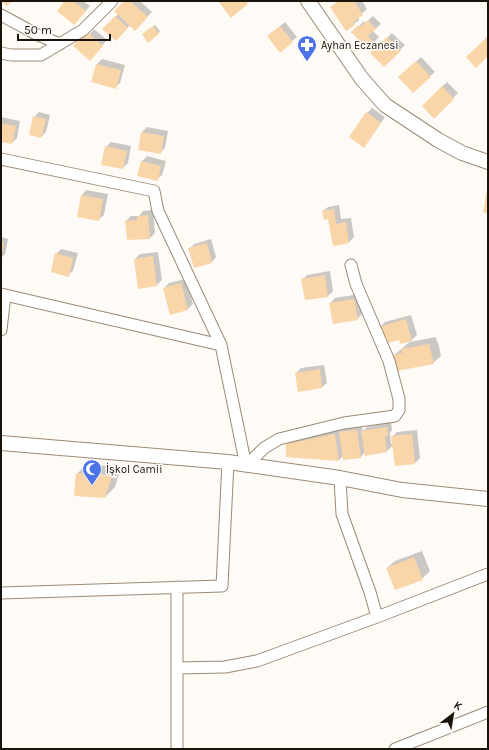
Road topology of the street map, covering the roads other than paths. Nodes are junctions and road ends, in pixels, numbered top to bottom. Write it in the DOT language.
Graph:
graph roads {
  1 [pos="112,1"];
  2 [pos="309,1"];
  3 [pos="1,15"];
  4 [pos="60,44"];
  5 [pos="1,53"];
  6 [pos="1,159"];
  7 [pos="488,162"];
  8 [pos="351,265"];
  9 [pos="3,295"];
  10 [pos="1,330"];
  11 [pos="221,345"];
  12 [pos="1,443"];
  13 [pos="228,462"];
  14 [pos="246,466"];
  15 [pos="340,478"];
  16 [pos="488,499"];
  17 [pos="488,574"];
  18 [pos="177,587"];
  19 [pos="1,593"];
  20 [pos="377,617"];
  21 [pos="177,668"];
  22 [pos="488,712"];
  23 [pos="177,749"];
  24 [pos="395,749"];
  1 -- 4 [label="street"];
  2 -- 7 [label="street"];
  3 -- 4 [label="street"];
  4 -- 5 [label="street"];
  6 -- 11 [label="street"];
  8 -- 14 [label="street"];
  9 -- 10 [label="street"];
  9 -- 11 [label="street"];
  11 -- 14 [label="street"];
  12 -- 13 [label="street"];
  13 -- 14 [label="street"];
  13 -- 18 [label="street"];
  14 -- 15 [label="street"];
  15 -- 16 [label="street"];
  15 -- 20 [label="street"];
  17 -- 20 [label="street"];
  18 -- 19 [label="street"];
  18 -- 21 [label="street"];
  20 -- 21 [label="street"];
  21 -- 23 [label="street"];
  22 -- 24 [label="street"];
}
